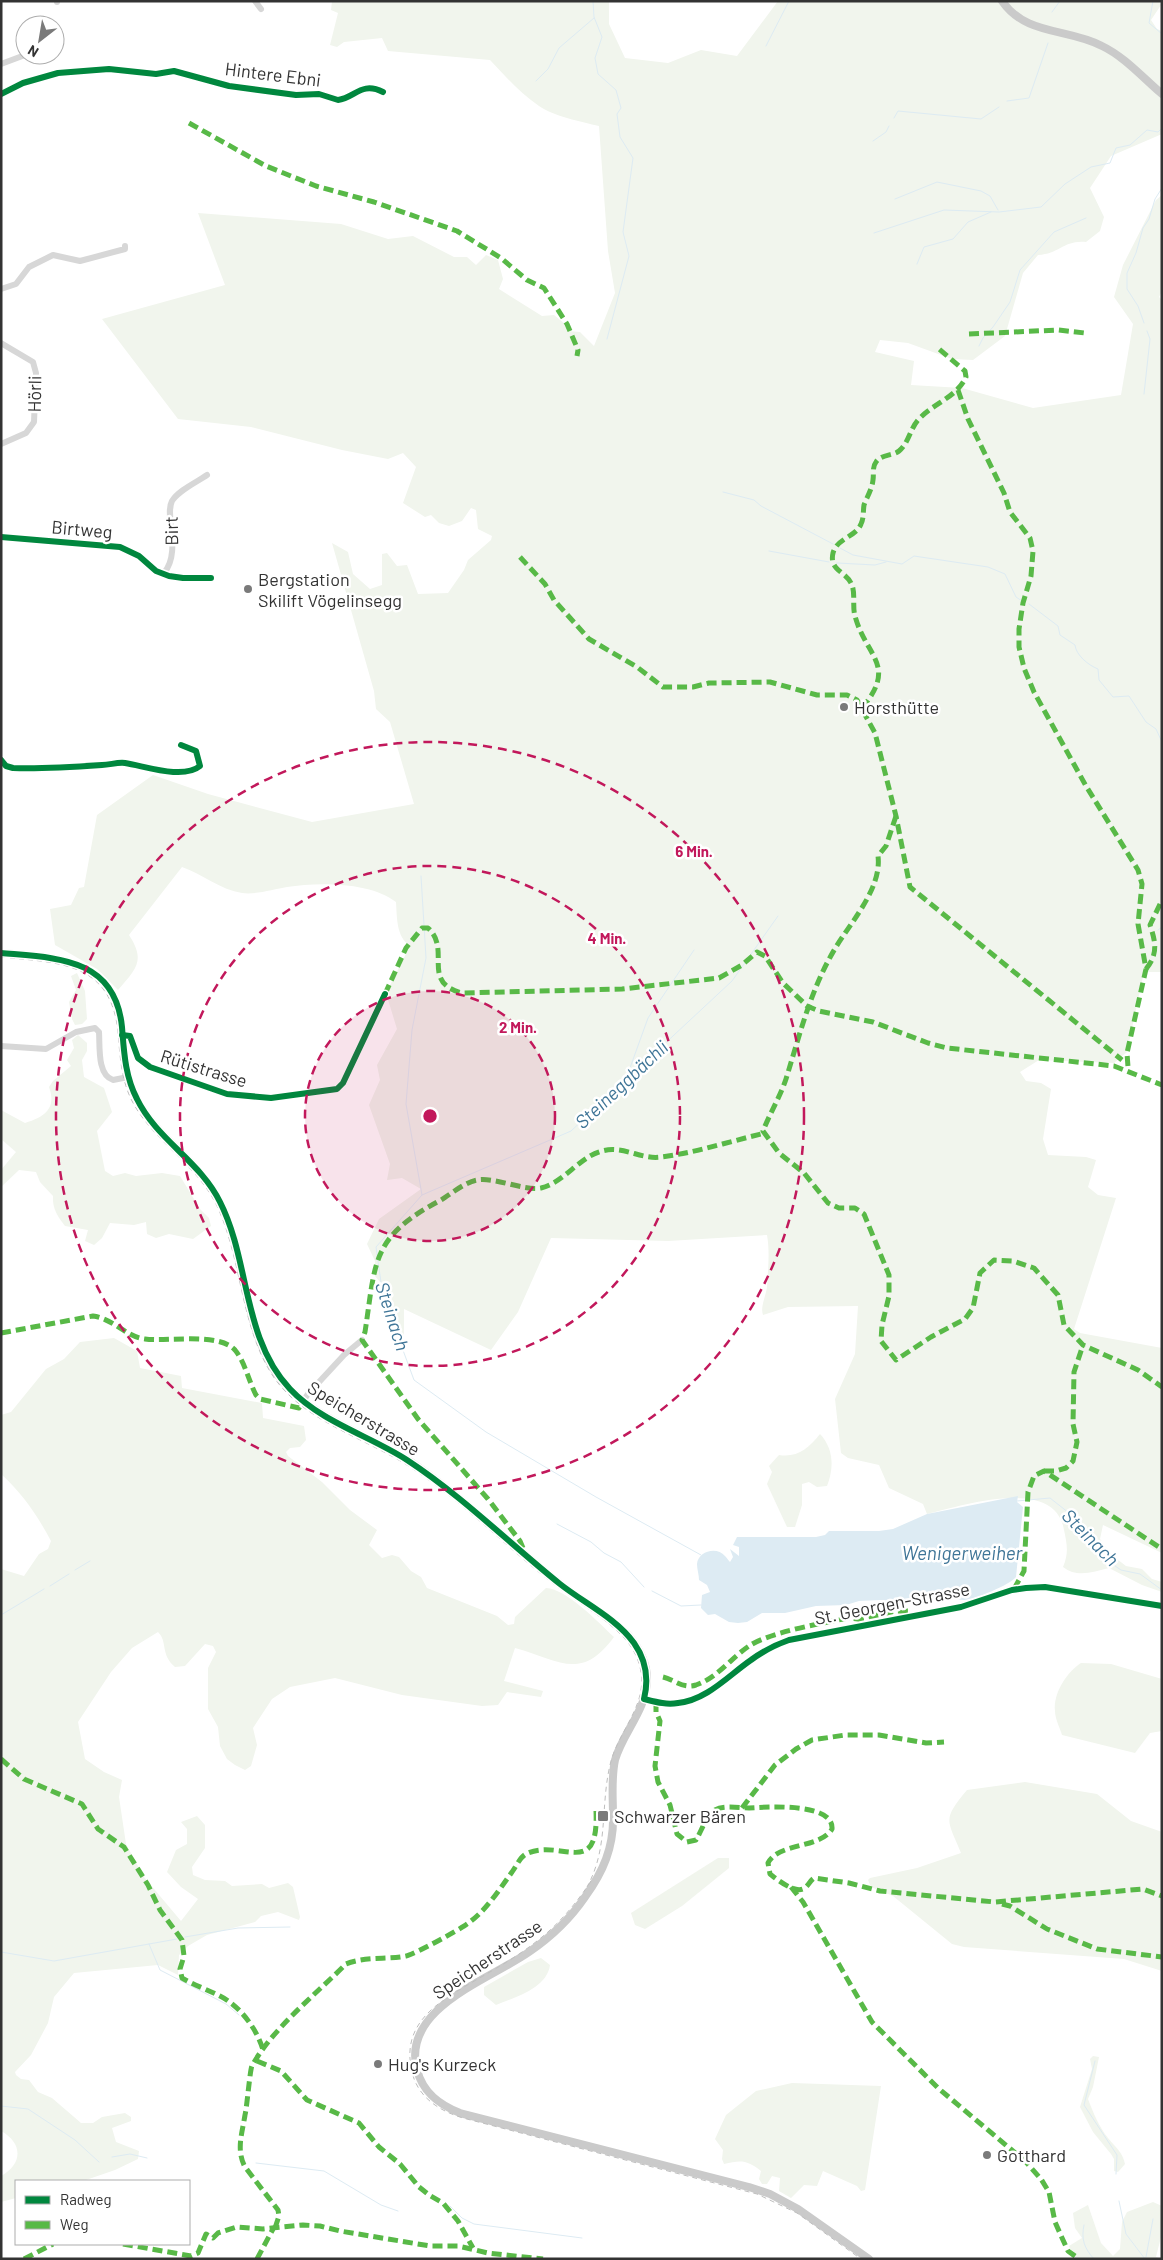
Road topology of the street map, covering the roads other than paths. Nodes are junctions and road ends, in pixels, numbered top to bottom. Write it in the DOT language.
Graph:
graph roads {
  1 [pos="255,1"];
  2 [pos="1002,1"];
  3 [pos="261,9"];
  4 [pos="15,59"];
  5 [pos="1,64"];
  6 [pos="383,92"];
  7 [pos="1,94"];
  8 [pos="1162,94"];
  9 [pos="125,246"];
  10 [pos="1,289"];
  11 [pos="1,343"];
  12 [pos="1,444"];
  13 [pos="207,475"];
  14 [pos="1,537"];
  15 [pos="164,573"];
  16 [pos="211,578"];
  17 [pos="181,745"];
  18 [pos="1,760"];
  19 [pos="1,953"];
  20 [pos="385,994"];
  21 [pos="122,1035"];
  22 [pos="1,1046"];
  23 [pos="128,1077"];
  24 [pos="362,1340"];
  25 [pos="304,1401"];
  26 [pos="1162,1606"];
  27 [pos="644,1699"];
  28 [pos="869,2259"];
  1 -- 3 [label="street"];
  2 -- 8 [label="main road"];
  4 -- 5 [label="street"];
  6 -- 7 [label="street, Hintere Ebni"];
  9 -- 10 [label="street"];
  11 -- 12 [label="street, Hörli"];
  13 -- 15 [label="street, Birt"];
  14 -- 15 [label="street, Birtweg"];
  15 -- 16 [label="street, Birtweg"];
  17 -- 18 [label="street"];
  19 -- 21 [label="main road, Speicherstrasse"];
  20 -- 21 [label="street, Rütistrasse"];
  21 -- 23 [label="main road, Speicherstrasse"];
  22 -- 23 [label="street"];
  23 -- 25 [label="main road, Speicherstrasse"];
  24 -- 25 [label="street"];
  25 -- 27 [label="main road, Speicherstrasse"];
  26 -- 27 [label="street, St. Georgen-Strasse"];
  27 -- 28 [label="main road, Speicherstrasse"];
}
